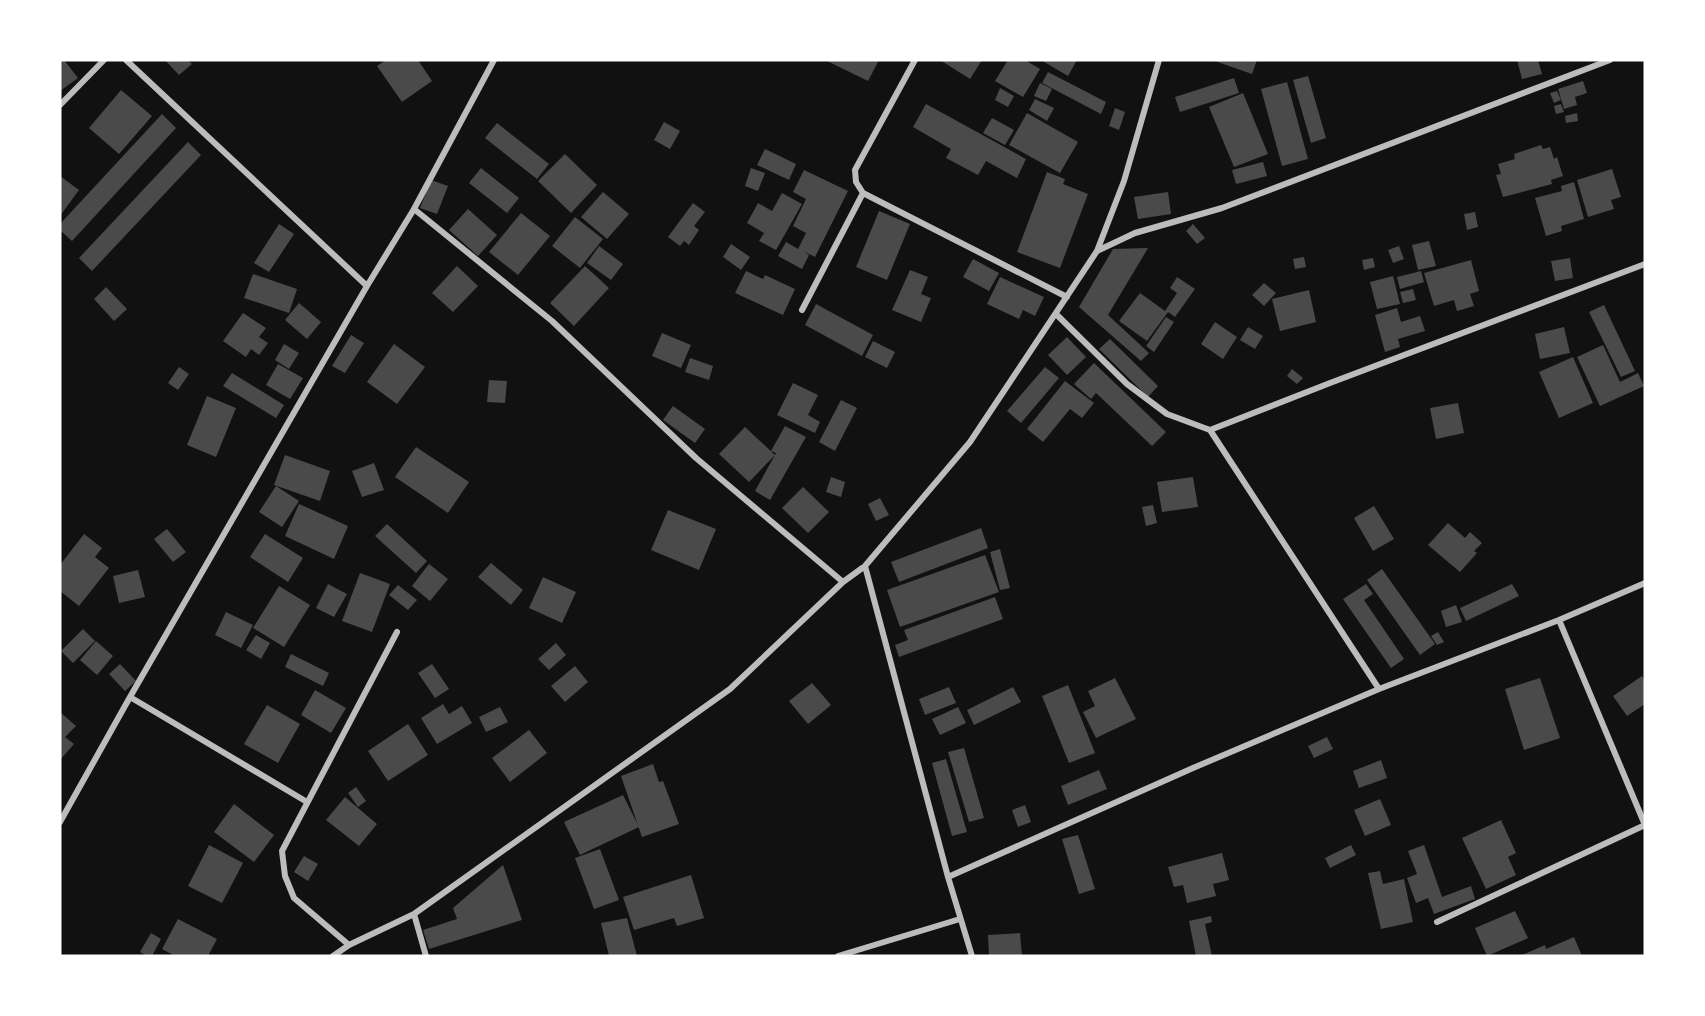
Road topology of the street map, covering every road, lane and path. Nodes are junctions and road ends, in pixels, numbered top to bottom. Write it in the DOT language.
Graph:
graph roads {
  1 [pos="104,60"];
  2 [pos="126,60"];
  3 [pos="494,60"];
  4 [pos="915,60"];
  5 [pos="1159,60"];
  6 [pos="1610,60"];
  7 [pos="60,105"];
  8 [pos="863,193"];
  9 [pos="414,209"];
  10 [pos="1097,251"];
  11 [pos="1645,264"];
  12 [pos="367,286"];
  13 [pos="1067,297"];
  14 [pos="802,310"];
  15 [pos="1056,314"];
  16 [pos="1210,430"];
  17 [pos="865,566"];
  18 [pos="843,582"];
  19 [pos="1645,583"];
  20 [pos="1559,620"];
  21 [pos="398,632"];
  22 [pos="1379,689"];
  23 [pos="130,697"];
  24 [pos="307,802"];
  25 [pos="60,822"];
  26 [pos="1645,825"];
  27 [pos="948,877"];
  28 [pos="414,914"];
  29 [pos="960,919"];
  30 [pos="1437,922"];
  31 [pos="349,945"];
  32 [pos="333,956"];
  33 [pos="426,956"];
  34 [pos="838,956"];
  35 [pos="972,956"];
  1 -- 7 [label="street"];
  2 -- 12 [label="street"];
  3 -- 9 [label="street"];
  4 -- 8 [label="street"];
  5 -- 10 [label="street"];
  6 -- 10 [label="street"];
  8 -- 13 [label="street"];
  8 -- 14 [label="street"];
  9 -- 12 [label="street"];
  9 -- 18 [label="street"];
  10 -- 13 [label="street"];
  11 -- 16 [label="street"];
  12 -- 23 [label="street"];
  13 -- 15 [label="street"];
  15 -- 16 [label="street"];
  15 -- 17 [label="street"];
  16 -- 22 [label="street"];
  17 -- 18 [label="street"];
  17 -- 27 [label="street"];
  18 -- 28 [label="street"];
  19 -- 20 [label="street"];
  20 -- 22 [label="street"];
  20 -- 26 [label="street"];
  21 -- 24 [label="street"];
  22 -- 27 [label="street"];
  23 -- 24 [label="street"];
  23 -- 25 [label="street"];
  24 -- 31 [label="street"];
  26 -- 30 [label="street"];
  27 -- 29 [label="street"];
  28 -- 31 [label="street"];
  28 -- 33 [label="street"];
  29 -- 34 [label="street"];
  29 -- 35 [label="street"];
  31 -- 32 [label="street"];
}
